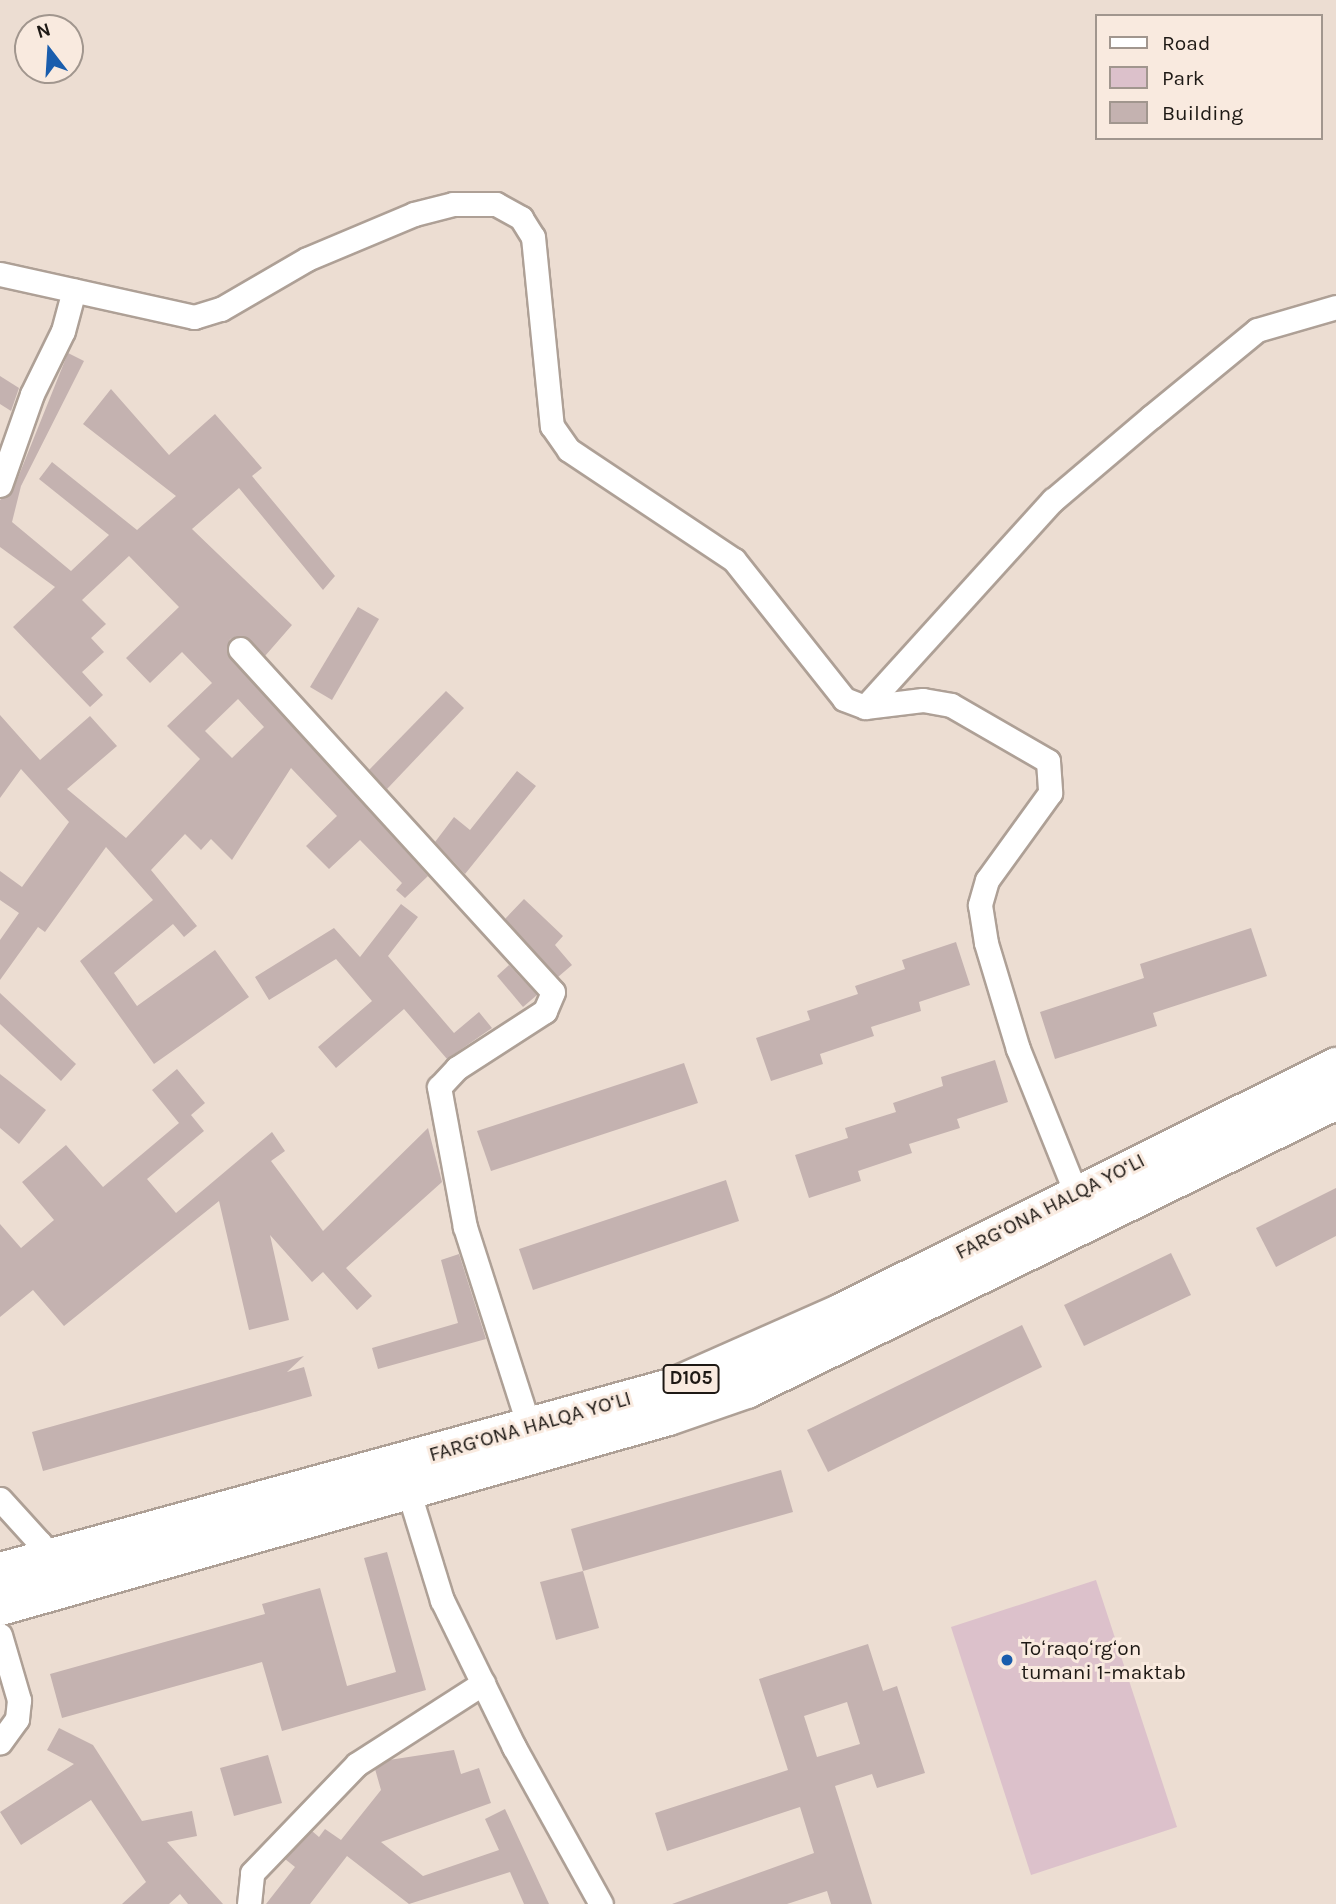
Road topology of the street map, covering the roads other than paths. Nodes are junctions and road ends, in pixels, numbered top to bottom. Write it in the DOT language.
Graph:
graph roads {
  1 [pos="0,274"];
  2 [pos="74,290"];
  3 [pos="1336,307"];
  4 [pos="0,485"];
  5 [pos="240,649"];
  6 [pos="865,707"];
  7 [pos="1336,1066"];
  8 [pos="1336,1100"];
  9 [pos="1076,1193"];
  10 [pos="529,1426"];
  11 [pos="404,1477"];
  12 [pos="0,1500"];
  13 [pos="44,1558"];
  14 [pos="0,1571"];
  15 [pos="0,1606"];
  16 [pos="0,1635"];
  17 [pos="483,1683"];
  18 [pos="0,1742"];
  19 [pos="249,1904"];
  20 [pos="601,1904"];
  1 -- 2 [label="street"];
  2 -- 4 [label="street"];
  2 -- 6 [label="street"];
  3 -- 6 [label="street"];
  5 -- 10 [label="street"];
  6 -- 9 [label="street"];
  7 -- 9 [label="highway, FARG‘ONA HALQA YO‘LI / D105"];
  8 -- 11 [label="highway, FARG‘ONA HALQA YO‘LI / D105"];
  9 -- 10 [label="highway, FARG‘ONA HALQA YO‘LI / D105"];
  10 -- 11 [label="highway, FARG‘ONA HALQA YO‘LI / D105"];
  11 -- 13 [label="highway, FARG‘ONA HALQA YO‘LI / D105"];
  11 -- 15 [label="highway, FARG‘ONA HALQA YO‘LI / D105"];
  11 -- 17 [label="street"];
  12 -- 13 [label="street"];
  13 -- 14 [label="highway, FARG‘ONA HALQA YO‘LI / D105"];
  16 -- 18 [label="street"];
  17 -- 19 [label="street"];
  17 -- 20 [label="street"];
}
